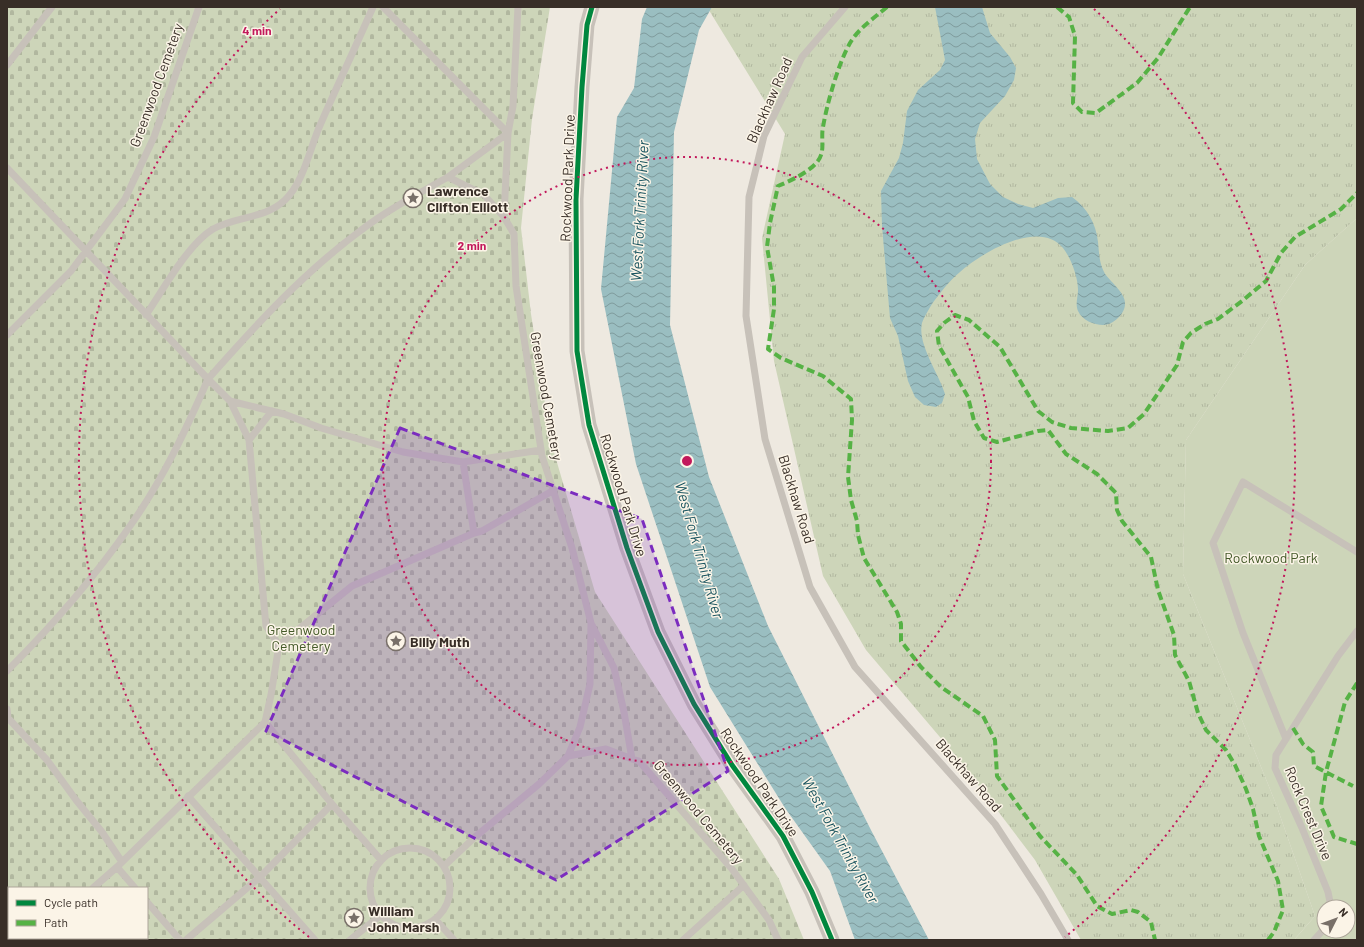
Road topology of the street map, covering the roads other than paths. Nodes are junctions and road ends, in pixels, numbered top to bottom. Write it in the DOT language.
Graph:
graph roads {
  1 [pos="52,7"];
  2 [pos="198,7"];
  3 [pos="373,7"];
  4 [pos="383,7"];
  5 [pos="518,7"];
  6 [pos="592,7"];
  7 [pos="845,7"];
  8 [pos="7,65"];
  9 [pos="508,133"];
  10 [pos="7,168"];
  11 [pos="448,177"];
  12 [pos="504,217"];
  13 [pos="86,252"];
  14 [pos="146,315"];
  15 [pos="7,336"];
  16 [pos="208,379"];
  17 [pos="230,401"];
  18 [pos="272,411"];
  19 [pos="249,440"];
  20 [pos="540,450"];
  21 [pos="463,462"];
  22 [pos="554,490"];
  23 [pos="474,533"];
  24 [pos="1357,552"];
  25 [pos="591,623"];
  26 [pos="1357,631"];
  27 [pos="279,645"];
  28 [pos="7,671"];
  29 [pos="7,709"];
  30 [pos="7,718"];
  31 [pos="265,722"];
  32 [pos="1286,739"];
  33 [pos="568,756"];
  34 [pos="632,758"];
  35 [pos="188,796"];
  36 [pos="332,804"];
  37 [pos="381,860"];
  38 [pos="119,865"];
  39 [pos="444,866"];
  40 [pos="260,877"];
  41 [pos="744,885"];
  42 [pos="94,887"];
  43 [pos="134,887"];
  44 [pos="1329,899"];
  45 [pos="148,903"];
  46 [pos="381,915"];
  47 [pos="435,919"];
  48 [pos="180,940"];
  49 [pos="186,940"];
  50 [pos="315,940"];
  51 [pos="350,940"];
  52 [pos="454,940"];
  53 [pos="683,940"];
  54 [pos="778,940"];
  55 [pos="832,940"];
  56 [pos="1068,940"];
  1 -- 8 [label="lane"];
  2 -- 13 [label="lane, Greenwood Cemetery"];
  3 -- 14 [label="lane"];
  4 -- 9 [label="lane"];
  5 -- 9 [label="lane"];
  6 -- 55 [label="street, Rockwood Park Drive"];
  7 -- 56 [label="lane, Blackhaw Road"];
  9 -- 11 [label="lane"];
  9 -- 12 [label="lane"];
  10 -- 13 [label="lane"];
  11 -- 12 [label="lane, Greenwood Cemetery"];
  11 -- 16 [label="lane"];
  12 -- 20 [label="lane, Greenwood Cemetery"];
  13 -- 14 [label="lane"];
  13 -- 15 [label="lane, Greenwood Cemetery"];
  14 -- 16 [label="lane"];
  16 -- 17 [label="lane"];
  16 -- 28 [label="lane"];
  17 -- 18 [label="lane"];
  17 -- 19 [label="lane"];
  18 -- 19 [label="lane"];
  18 -- 21 [label="lane"];
  19 -- 27 [label="lane"];
  20 -- 21 [label="lane"];
  20 -- 22 [label="lane, Greenwood Cemetery"];
  21 -- 23 [label="lane"];
  22 -- 23 [label="lane"];
  22 -- 25 [label="lane, Greenwood Cemetery"];
  23 -- 27 [label="lane"];
  24 -- 32 [label="lane"];
  25 -- 33 [label="lane, Greenwood Cemetery"];
  25 -- 34 [label="lane, Greenwood Cemetery"];
  26 -- 32 [label="lane, Rock Crest Drive"];
  27 -- 31 [label="lane"];
  29 -- 30 [label="lane"];
  30 -- 38 [label="lane"];
  31 -- 35 [label="lane"];
  31 -- 36 [label="lane"];
  32 -- 44 [label="lane, Rock Crest Drive"];
  33 -- 34 [label="lane, Greenwood Cemetery"];
  33 -- 39 [label="lane, Greenwood Cemetery"];
  34 -- 41 [label="lane, Greenwood Cemetery"];
  35 -- 38 [label="lane"];
  35 -- 40 [label="lane"];
  36 -- 37 [label="lane"];
  36 -- 40 [label="lane"];
  37 -- 39 [label="lane"];
  37 -- 46 [label="lane"];
  38 -- 42 [label="lane"];
  38 -- 43 [label="lane"];
  39 -- 47 [label="lane"];
  40 -- 49 [label="lane"];
  40 -- 50 [label="lane"];
  41 -- 53 [label="lane, Greenwood Cemetery"];
  41 -- 54 [label="lane, Greenwood Cemetery"];
  45 -- 48 [label="lane"];
  46 -- 47 [label="lane"];
  46 -- 51 [label="lane"];
  47 -- 52 [label="lane"];
}
